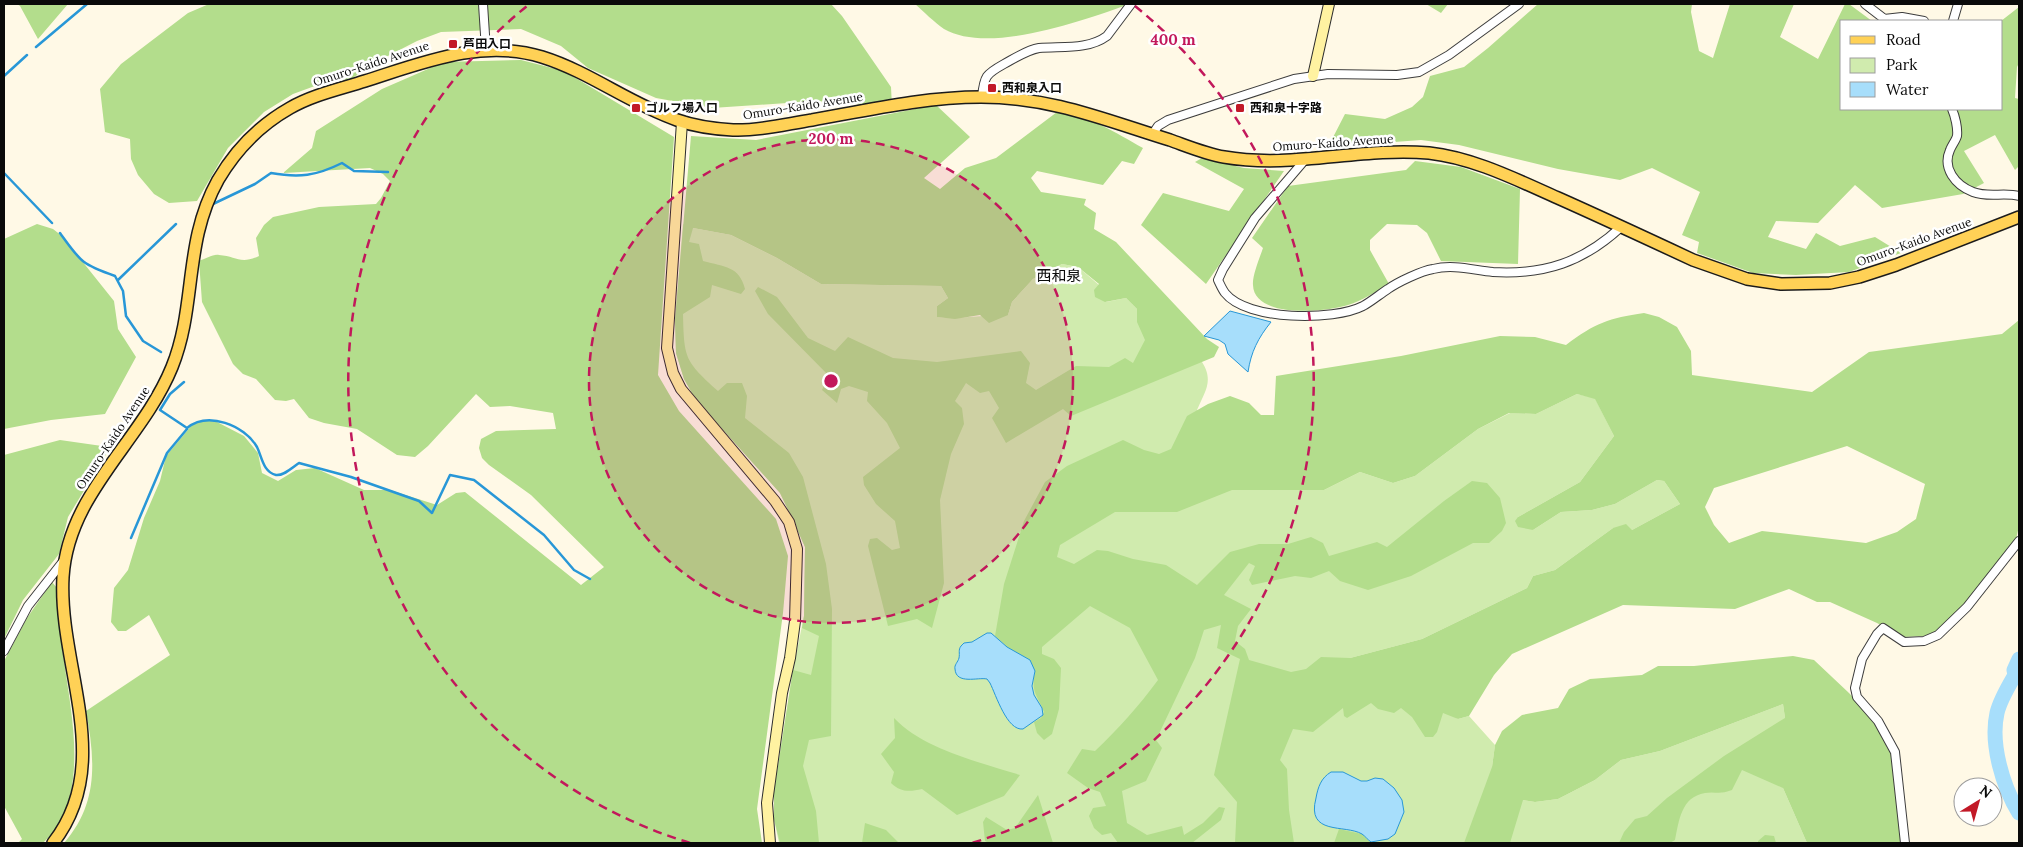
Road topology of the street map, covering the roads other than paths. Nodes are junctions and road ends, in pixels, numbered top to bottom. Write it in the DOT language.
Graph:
graph roads {
  1 [pos="483,4"];
  2 [pos="1131,4"];
  3 [pos="1329,4"];
  4 [pos="1518,4"];
  5 [pos="1864,4"];
  6 [pos="1958,4"];
  7 [pos="1886,20"];
  8 [pos="1918,20"];
  9 [pos="1953,20"];
  10 [pos="486,50"];
  11 [pos="1313,76"];
  12 [pos="982,97"];
  13 [pos="1952,110"];
  14 [pos="682,122"];
  15 [pos="1152,135"];
  16 [pos="1304,161"];
  17 [pos="2019,196"];
  18 [pos="2019,217"];
  19 [pos="1621,227"];
  20 [pos="2019,541"];
  21 [pos="66,557"];
  22 [pos="4,651"];
  23 [pos="53,843"];
  24 [pos="770,843"];
  25 [pos="1905,843"];
  1 -- 10 [label="street"];
  2 -- 12 [label="street"];
  3 -- 11 [label="street"];
  4 -- 11 [label="street"];
  5 -- 7 [label="street"];
  6 -- 9 [label="street"];
  7 -- 8 [label="street"];
  10 -- 14 [label="main road, Omuro-Kaido Avenue"];
  10 -- 21 [label="main road, Omuro-Kaido Avenue"];
  11 -- 15 [label="street"];
  12 -- 14 [label="main road, Omuro-Kaido Avenue"];
  12 -- 15 [label="main road, Omuro-Kaido Avenue"];
  13 -- 17 [label="street"];
  14 -- 24 [label="street"];
  15 -- 16 [label="main road, Omuro-Kaido Avenue"];
  16 -- 19 [label="main road, Omuro-Kaido Avenue"];
  16 -- 19 [label="street"];
  18 -- 19 [label="main road, Omuro-Kaido Avenue"];
  20 -- 25 [label="street"];
  21 -- 22 [label="street"];
  21 -- 23 [label="main road, Omuro-Kaido Avenue"];
}
